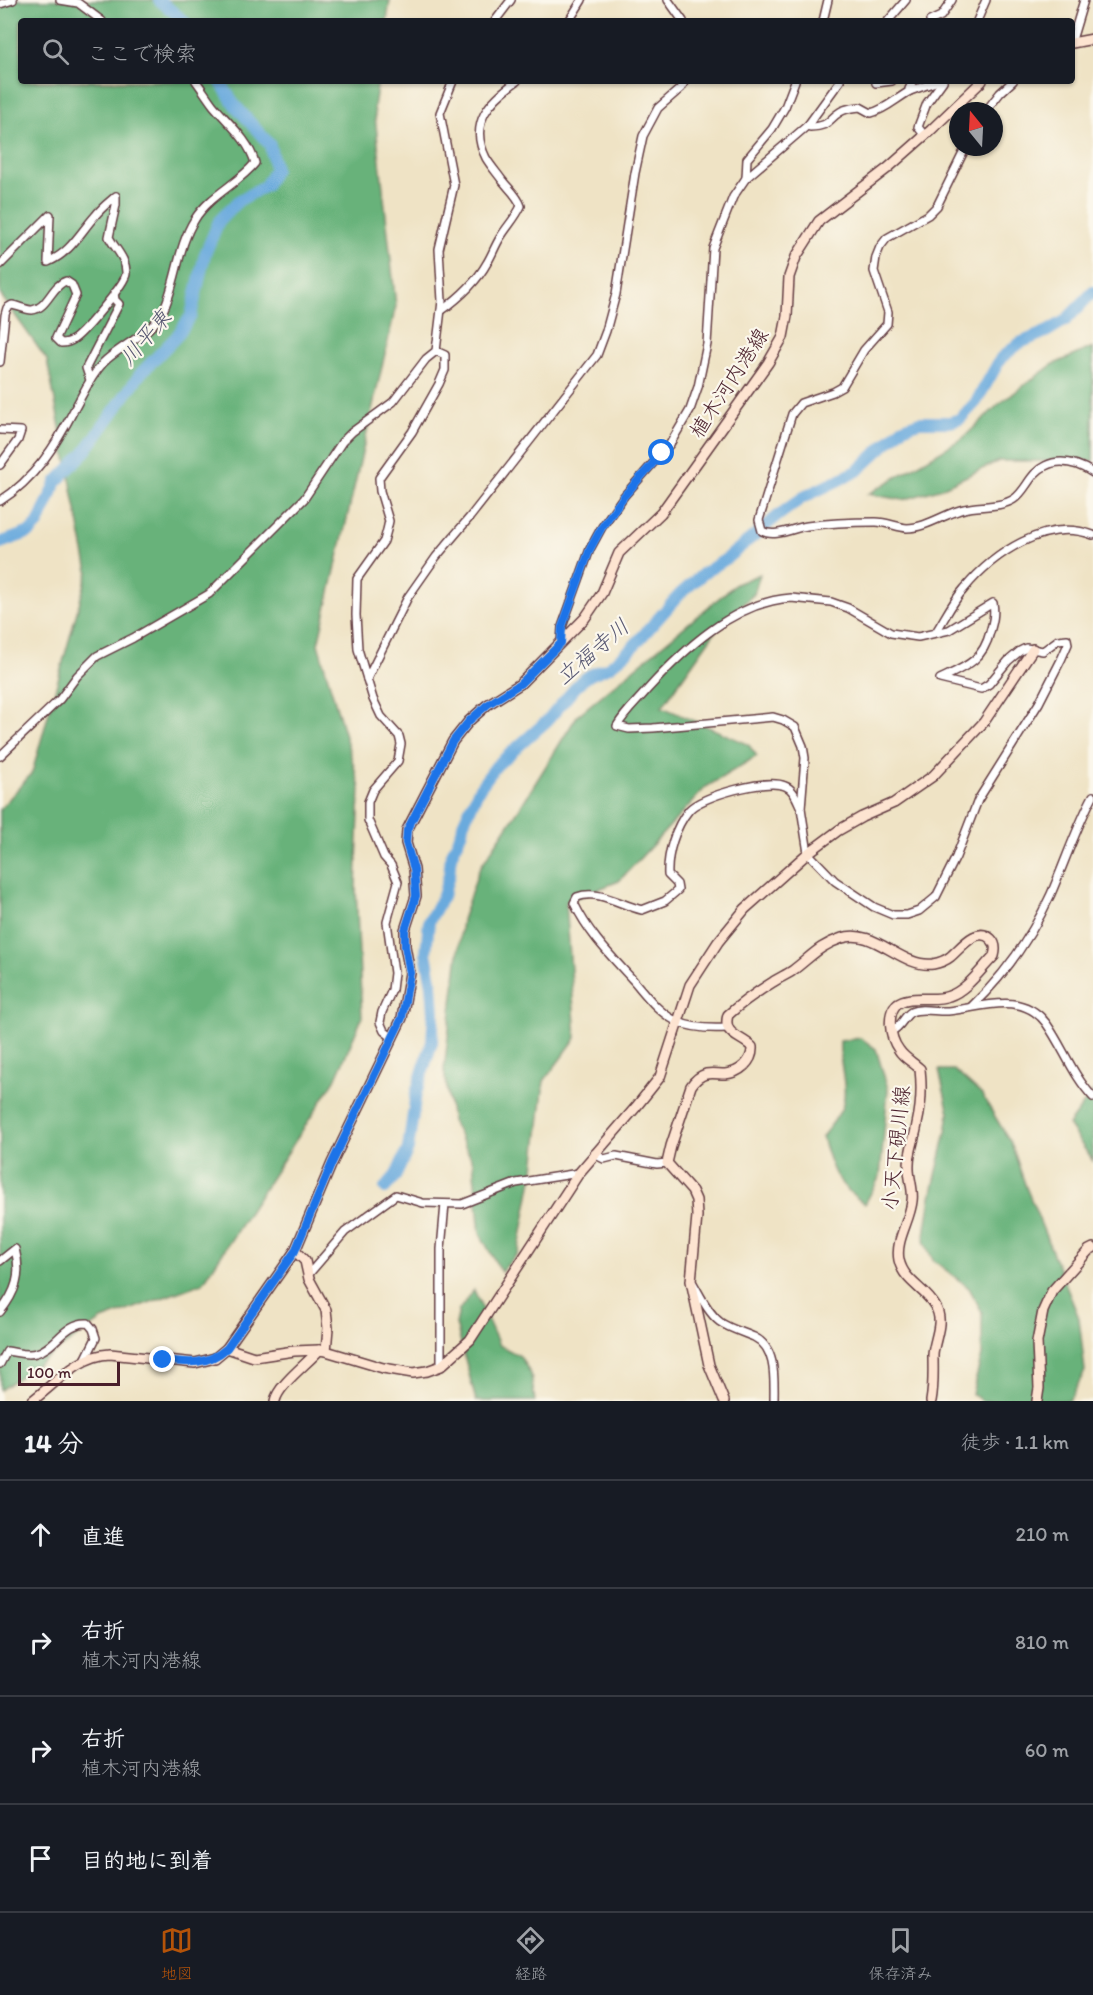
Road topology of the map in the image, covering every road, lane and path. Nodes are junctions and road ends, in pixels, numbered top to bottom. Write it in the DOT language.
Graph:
graph roads {
  1 [pos="13,0"];
  2 [pos="60,0"];
  3 [pos="511,0"];
  4 [pos="582,0"];
  5 [pos="668,0"];
  6 [pos="828,0"];
  7 [pos="906,0"];
  8 [pos="952,0"];
  9 [pos="985,0"];
  10 [pos="1084,0"];
  11 [pos="0,4"];
  12 [pos="98,18"];
  13 [pos="497,18"];
  14 [pos="570,18"];
  15 [pos="681,18"];
  16 [pos="824,18"];
  17 [pos="891,18"];
  18 [pos="937,18"];
  19 [pos="978,18"];
  20 [pos="1075,31"];
  21 [pos="1093,39"];
  22 [pos="1075,41"];
  23 [pos="198,84"];
  24 [pos="452,84"];
  25 [pos="513,84"];
  26 [pos="683,84"];
  27 [pos="794,84"];
  28 [pos="838,84"];
  29 [pos="912,84"];
  30 [pos="930,84"];
  31 [pos="941,84"];
  32 [pos="979,84"];
  33 [pos="1009,84"];
  34 [pos="910,91"];
  35 [pos="993,102"];
  36 [pos="808,125"];
  37 [pos="925,136"];
  38 [pos="962,156"];
  39 [pos="746,178"];
  40 [pos="0,265"];
  41 [pos="114,293"];
  42 [pos="441,312"];
  43 [pos="436,351"];
  44 [pos="0,362"];
  45 [pos="90,380"];
  46 [pos="0,430"];
  47 [pos="0,465"];
  48 [pos="1093,472"];
  49 [pos="0,501"];
  50 [pos="1093,535"];
  51 [pos="936,632"];
  52 [pos="561,643"];
  53 [pos="1033,649"];
  54 [pos="367,679"];
  55 [pos="0,756"];
  56 [pos="1093,796"];
  57 [pos="801,808"];
  58 [pos="808,853"];
  59 [pos="971,1007"];
  60 [pos="678,1022"];
  61 [pos="727,1028"];
  62 [pos="892,1030"];
  63 [pos="393,1038"];
  64 [pos="1093,1096"];
  65 [pos="594,1154"];
  66 [pos="667,1163"];
  67 [pos="579,1173"];
  68 [pos="446,1204"];
  69 [pos="1093,1248"];
  70 [pos="295,1251"];
  71 [pos="0,1261"];
  72 [pos="308,1275"];
  73 [pos="691,1281"];
  74 [pos="0,1312"];
  75 [pos="227,1348"];
  76 [pos="323,1351"];
  77 [pos="85,1359"];
  78 [pos="0,1364"];
  79 [pos="441,1366"];
  80 [pos="32,1401"];
  81 [pos="275,1401"];
  82 [pos="724,1401"];
  83 [pos="774,1401"];
  84 [pos="931,1401"];
  85 [pos="1037,1401"];
  1 -- 11 [label="street"];
  2 -- 12 [label="street"];
  3 -- 13 [label="street"];
  4 -- 14 [label="street"];
  5 -- 15 [label="street"];
  6 -- 16 [label="street"];
  7 -- 17 [label="street"];
  8 -- 18 [label="street"];
  9 -- 19 [label="street"];
  10 -- 20 [label="street"];
  21 -- 22 [label="main road"];
  23 -- 45 [label="street"];
  24 -- 42 [label="street"];
  25 -- 42 [label="street"];
  26 -- 54 [label="street"];
  27 -- 39 [label="street"];
  28 -- 36 [label="street"];
  29 -- 34 [label="street"];
  30 -- 34 [label="street"];
  31 -- 37 [label="street"];
  32 -- 37 [label="main road, 植木河内港線"];
  33 -- 35 [label="street"];
  34 -- 36 [label="street"];
  36 -- 39 [label="street"];
  37 -- 52 [label="main road, 植木河内港線"];
  38 -- 48 [label="street"];
  39 -- 52 [label="street"];
  40 -- 41 [label="street"];
  41 -- 44 [label="street"];
  41 -- 45 [label="street"];
  42 -- 43 [label="street"];
  43 -- 54 [label="street"];
  43 -- 55 [label="street"];
  45 -- 49 [label="street"];
  46 -- 47 [label="street"];
  50 -- 51 [label="street"];
  51 -- 53 [label="street"];
  51 -- 57 [label="street"];
  52 -- 63 [label="main road, 植木河内港線"];
  53 -- 58 [label="main road"];
  53 -- 58 [label="street"];
  54 -- 63 [label="street"];
  56 -- 59 [label="street"];
  57 -- 58 [label="street"];
  57 -- 60 [label="street"];
  58 -- 60 [label="main road"];
  59 -- 62 [label="street"];
  59 -- 64 [label="street"];
  60 -- 61 [label="street"];
  60 -- 65 [label="main road"];
  61 -- 62 [label="main road"];
  61 -- 66 [label="main road"];
  62 -- 84 [label="main road, 小天下硯川線"];
  63 -- 70 [label="main road, 植木河内港線"];
  65 -- 66 [label="street"];
  65 -- 67 [label="main road"];
  66 -- 73 [label="main road"];
  67 -- 68 [label="street"];
  67 -- 79 [label="main road"];
  68 -- 72 [label="street"];
  68 -- 79 [label="street"];
  69 -- 85 [label="main road"];
  70 -- 72 [label="main road"];
  70 -- 75 [label="main road, 植木河内港線"];
  71 -- 74 [label="street"];
  72 -- 76 [label="main road"];
  73 -- 82 [label="main road"];
  73 -- 83 [label="street"];
  75 -- 76 [label="main road"];
  75 -- 77 [label="main road, 植木河内港線"];
  76 -- 79 [label="main road"];
  76 -- 81 [label="main road"];
  77 -- 78 [label="street"];
  77 -- 80 [label="main road, 植木河内港線"];
}
